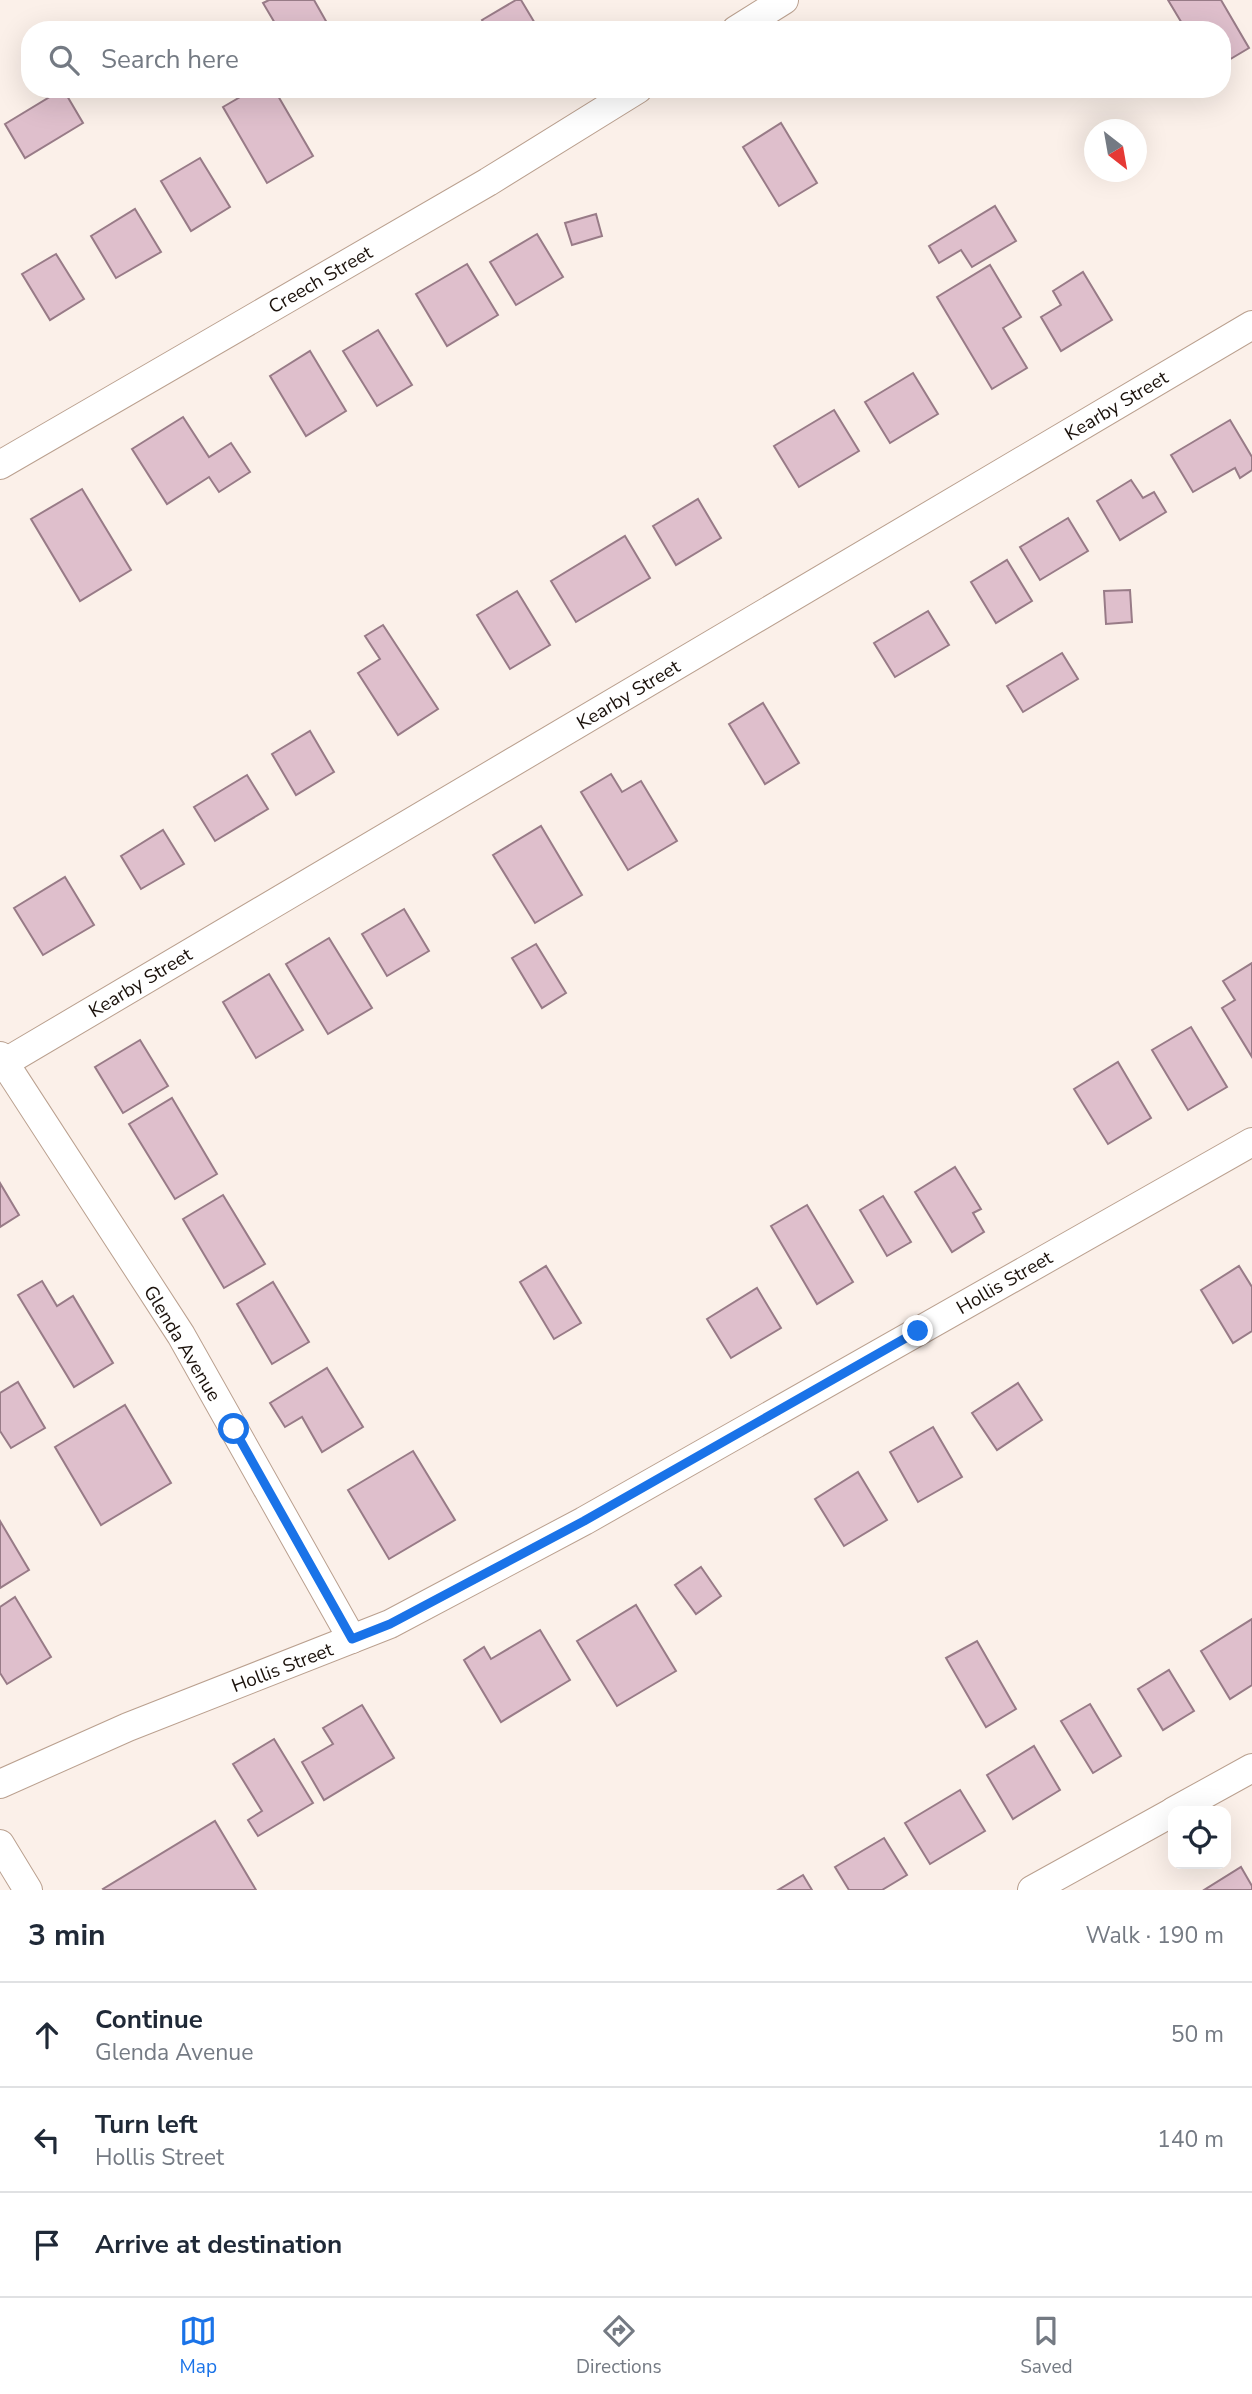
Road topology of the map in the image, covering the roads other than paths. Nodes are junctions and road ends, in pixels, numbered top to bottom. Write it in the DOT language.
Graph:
graph roads {
  1 [pos="784,0"];
  2 [pos="750,21"];
  3 [pos="623,98"];
  4 [pos="1252,325"];
  5 [pos="0,465"];
  6 [pos="2,1059"];
  7 [pos="1252,1142"];
  8 [pos="352,1639"];
  9 [pos="1252,1768"];
  10 [pos="0,1784"];
  11 [pos="1185,1806"];
  12 [pos="1168,1815"];
  13 [pos="0,1844"];
  14 [pos="28,1890"];
  15 [pos="1032,1890"];
  1 -- 2 [label="street"];
  3 -- 5 [label="street, Creech Street"];
  4 -- 6 [label="street, Kearby Street"];
  6 -- 8 [label="street, Glenda Avenue"];
  7 -- 8 [label="street, Hollis Street"];
  8 -- 10 [label="street, Hollis Street"];
  9 -- 11 [label="street"];
  12 -- 15 [label="street"];
  13 -- 14 [label="street"];
}
